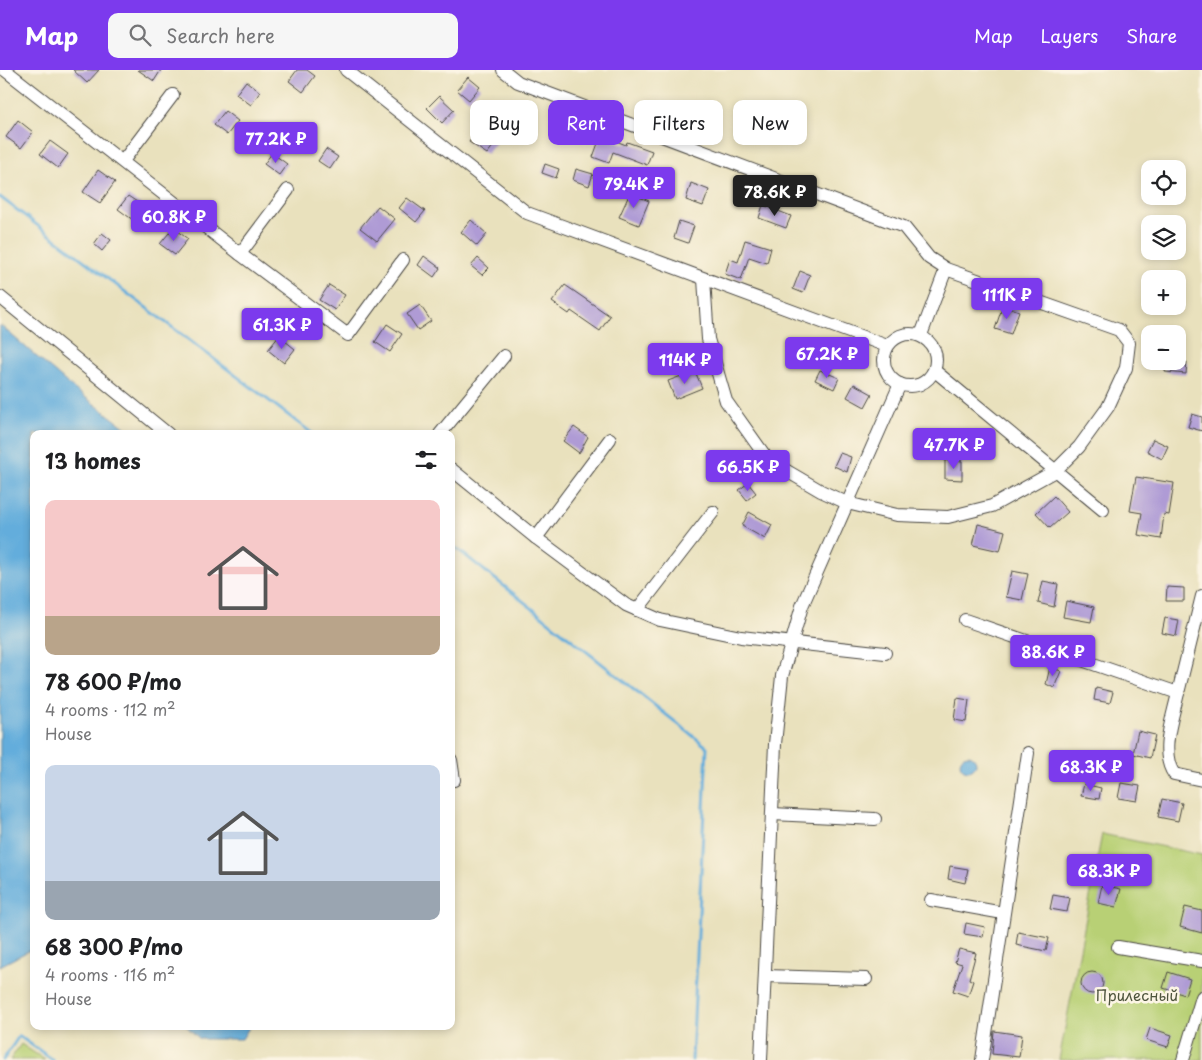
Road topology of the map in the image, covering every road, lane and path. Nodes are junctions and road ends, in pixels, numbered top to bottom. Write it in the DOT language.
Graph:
graph roads {
  1 [pos="346,70"];
  2 [pos="503,70"];
  3 [pos="12,72"];
  4 [pos="173,95"];
  5 [pos="123,161"];
  6 [pos="288,190"];
  7 [pos="240,254"];
  8 [pos="403,260"];
  9 [pos="946,269"];
  10 [pos="704,279"];
  11 [pos="0,297"];
  12 [pos="921,335"];
  13 [pos="887,346"];
  14 [pos="504,356"];
  15 [pos="935,371"];
  16 [pos="900,384"];
  17 [pos="163,430"];
  18 [pos="443,430"];
  19 [pos="610,439"];
  20 [pos="1055,471"];
  21 [pos="455,473"];
  22 [pos="847,503"];
  23 [pos="1103,510"];
  24 [pos="713,512"];
  25 [pos="536,538"];
  26 [pos="1202,596"];
  27 [pos="637,610"];
  28 [pos="1200,611"];
  29 [pos="965,620"];
  30 [pos="790,644"];
  31 [pos="885,653"];
  32 [pos="1178,693"];
  33 [pos="1028,753"];
  34 [pos="1202,780"];
  35 [pos="772,814"];
  36 [pos="875,819"];
  37 [pos="931,900"];
  38 [pos="1003,913"];
  39 [pos="1118,947"];
  40 [pos="1202,961"];
  41 [pos="765,976"];
  42 [pos="866,979"];
  43 [pos="1202,997"];
  44 [pos="761,1060"];
  45 [pos="982,1060"];
  46 [pos="1184,1060"];
  1 -- 10 [label="street"];
  2 -- 9 [label="street"];
  3 -- 5 [label="street"];
  4 -- 5 [label="street"];
  5 -- 7 [label="street"];
  6 -- 7 [label="street"];
  7 -- 8 [label="street"];
  9 -- 12 [label="street"];
  9 -- 20 [label="street"];
  10 -- 13 [label="street"];
  10 -- 22 [label="street"];
  11 -- 17 [label="street"];
  12 -- 13 [label="street"];
  12 -- 15 [label="street"];
  13 -- 16 [label="street"];
  14 -- 18 [label="street"];
  15 -- 16 [label="street"];
  15 -- 20 [label="street"];
  16 -- 22 [label="street"];
  19 -- 25 [label="street"];
  20 -- 22 [label="street"];
  20 -- 23 [label="street"];
  21 -- 25 [label="street"];
  22 -- 30 [label="street"];
  24 -- 27 [label="street"];
  25 -- 27 [label="street"];
  26 -- 28 [label="street"];
  27 -- 30 [label="street"];
  28 -- 32 [label="street"];
  29 -- 32 [label="street"];
  30 -- 31 [label="street"];
  30 -- 35 [label="street"];
  32 -- 34 [label="street"];
  33 -- 38 [label="street"];
  35 -- 36 [label="street"];
  35 -- 41 [label="street"];
  37 -- 38 [label="street"];
  38 -- 45 [label="street"];
  39 -- 40 [label="street"];
  41 -- 42 [label="street"];
  41 -- 44 [label="street"];
  43 -- 46 [label="street"];
}
